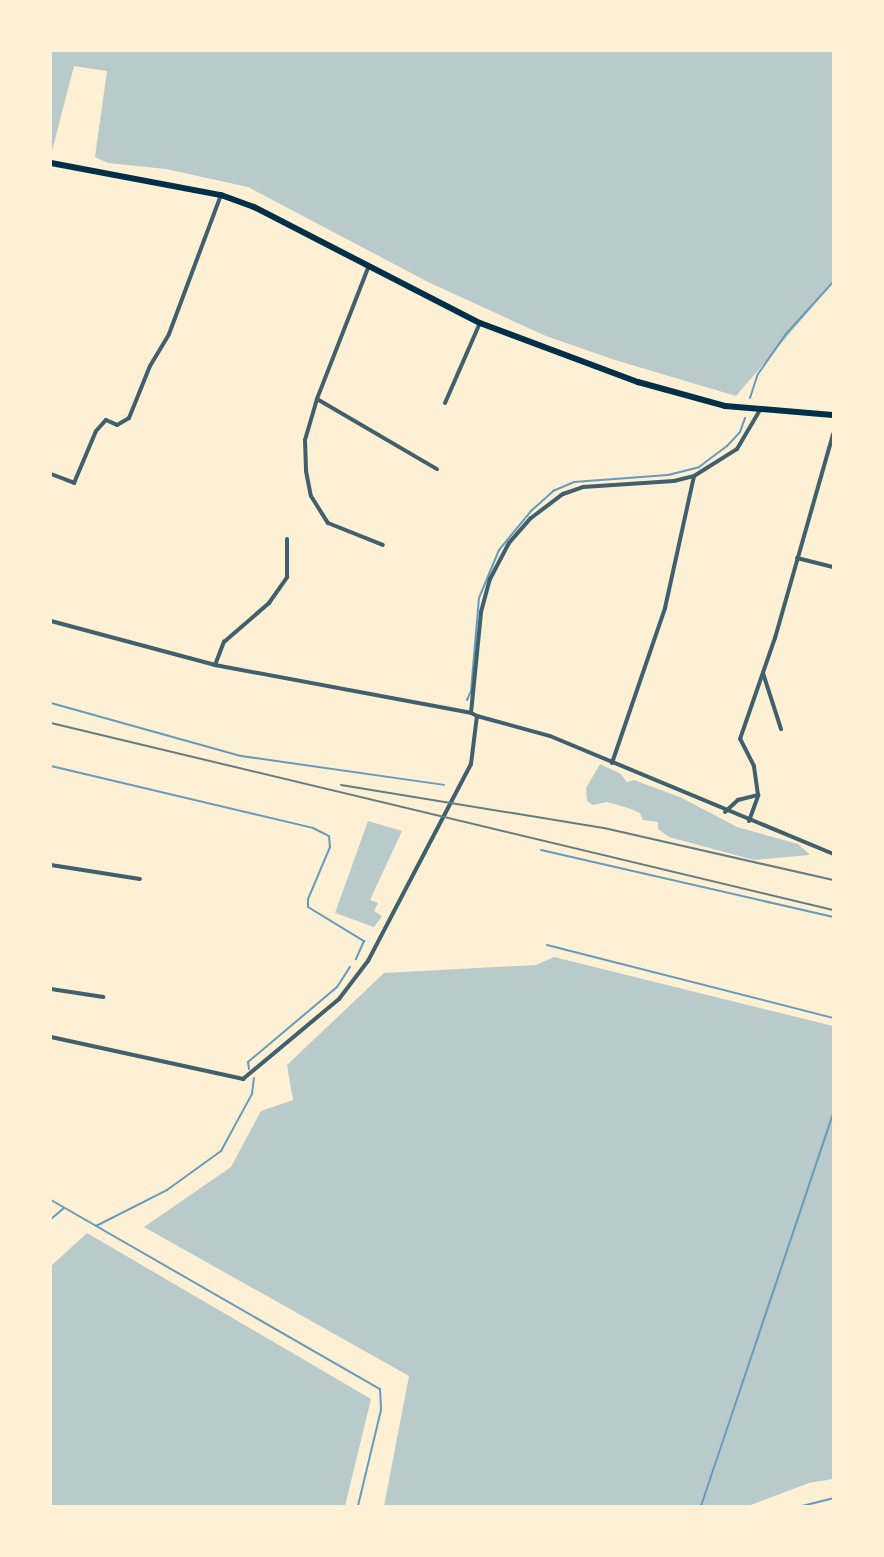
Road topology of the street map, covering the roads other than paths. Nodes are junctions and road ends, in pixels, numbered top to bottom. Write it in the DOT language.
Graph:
graph roads {
  1 [pos="51,163"];
  2 [pos="221,195"];
  3 [pos="368,268"];
  4 [pos="480,323"];
  5 [pos="317,399"];
  6 [pos="445,403"];
  7 [pos="761,409"];
  8 [pos="833,415"];
  9 [pos="833,434"];
  10 [pos="437,469"];
  11 [pos="51,474"];
  12 [pos="694,476"];
  13 [pos="287,539"];
  14 [pos="383,545"];
  15 [pos="797,558"];
  16 [pos="833,567"];
  17 [pos="51,621"];
  18 [pos="215,665"];
  19 [pos="763,672"];
  20 [pos="471,713"];
  21 [pos="477,716"];
  22 [pos="781,729"];
  23 [pos="612,763"];
  24 [pos="758,795"];
  25 [pos="725,812"];
  26 [pos="749,821"];
  27 [pos="833,854"];
  28 [pos="51,865"];
  29 [pos="140,879"];
  30 [pos="51,989"];
  31 [pos="103,997"];
  32 [pos="51,1037"];
  1 -- 2 [label="main road"];
  2 -- 3 [label="main road"];
  2 -- 11 [label="street"];
  3 -- 4 [label="main road"];
  3 -- 5 [label="street"];
  4 -- 6 [label="street"];
  4 -- 7 [label="main road"];
  5 -- 10 [label="street"];
  5 -- 14 [label="street"];
  7 -- 8 [label="main road"];
  7 -- 12 [label="street"];
  9 -- 15 [label="street"];
  12 -- 20 [label="street"];
  12 -- 23 [label="street"];
  13 -- 18 [label="street"];
  15 -- 16 [label="street"];
  15 -- 19 [label="street"];
  17 -- 18 [label="street"];
  18 -- 20 [label="street"];
  19 -- 22 [label="street"];
  19 -- 24 [label="street"];
  20 -- 21 [label="street"];
  21 -- 23 [label="street"];
  21 -- 32 [label="street"];
  23 -- 25 [label="street"];
  24 -- 25 [label="street"];
  24 -- 26 [label="street"];
  25 -- 26 [label="street"];
  26 -- 27 [label="street"];
  28 -- 29 [label="street"];
  30 -- 31 [label="street"];
}
